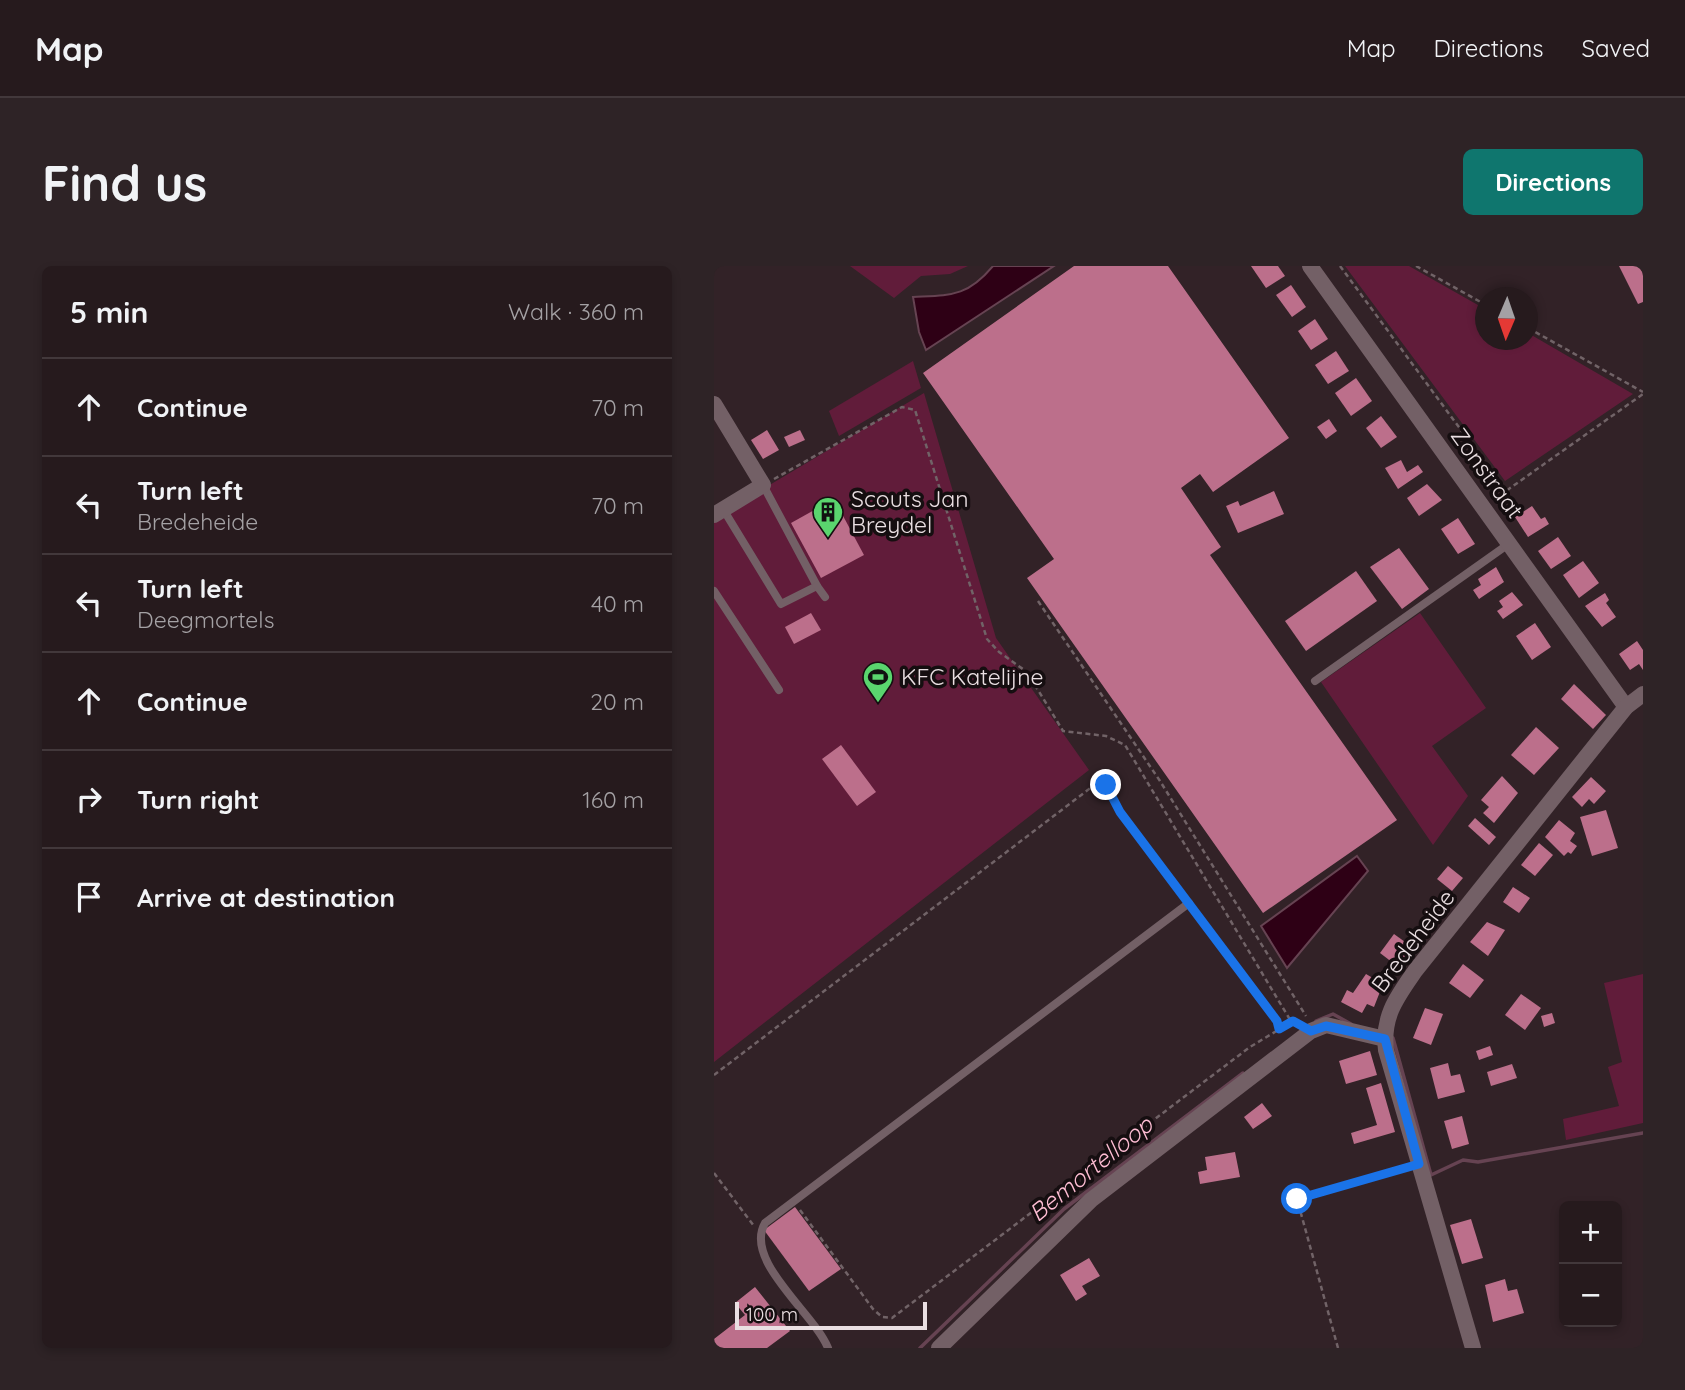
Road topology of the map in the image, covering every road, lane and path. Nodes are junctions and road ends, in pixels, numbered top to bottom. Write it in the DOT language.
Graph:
graph roads {
  1 [pos="1310,266"];
  2 [pos="1340,266"];
  3 [pos="1416,266"];
  4 [pos="1475,298"];
  5 [pos="1538,334"];
  6 [pos="1643,393"];
  7 [pos="714,404"];
  8 [pos="763,485"];
  9 [pos="719,512"];
  10 [pos="1510,543"];
  11 [pos="817,586"];
  12 [pos="714,591"];
  13 [pos="825,597"];
  14 [pos="1038,601"];
  15 [pos="1315,681"];
  16 [pos="779,690"];
  17 [pos="1643,694"];
  18 [pos="1626,707"];
  19 [pos="1189,903"];
  20 [pos="1293,1021"];
  21 [pos="1279,1029"];
  22 [pos="1315,1030"];
  23 [pos="1385,1039"];
  24 [pos="714,1075"];
  25 [pos="1419,1164"];
  26 [pos="714,1173"];
  27 [pos="793,1200"];
  28 [pos="761,1236"];
  29 [pos="828,1348"];
  30 [pos="939,1348"];
  31 [pos="1338,1348"];
  32 [pos="1474,1348"];
  1 -- 10 [label="street, Zonstraat"];
  2 -- 6 [label="path"];
  3 -- 4 [label="path"];
  5 -- 6 [label="path"];
  7 -- 8 [label="street"];
  8 -- 9 [label="street"];
  8 -- 11 [label="lane"];
  8 -- 20 [label="path"];
  9 -- 11 [label="lane"];
  10 -- 15 [label="lane"];
  10 -- 18 [label="street, Zonstraat"];
  11 -- 13 [label="lane"];
  12 -- 16 [label="lane"];
  14 -- 22 [label="path"];
  17 -- 18 [label="street, Bredeheide"];
  18 -- 23 [label="street, Bredeheide"];
  19 -- 21 [label="path"];
  19 -- 24 [label="path"];
  19 -- 27 [label="lane"];
  20 -- 21 [label="path"];
  20 -- 22 [label="path"];
  21 -- 27 [label="path"];
  22 -- 23 [label="street"];
  22 -- 30 [label="street"];
  23 -- 25 [label="street, Bredeheide"];
  25 -- 31 [label="path"];
  25 -- 32 [label="street, Bredeheide"];
  26 -- 28 [label="path"];
  27 -- 28 [label="lane"];
  28 -- 29 [label="lane"];
}
